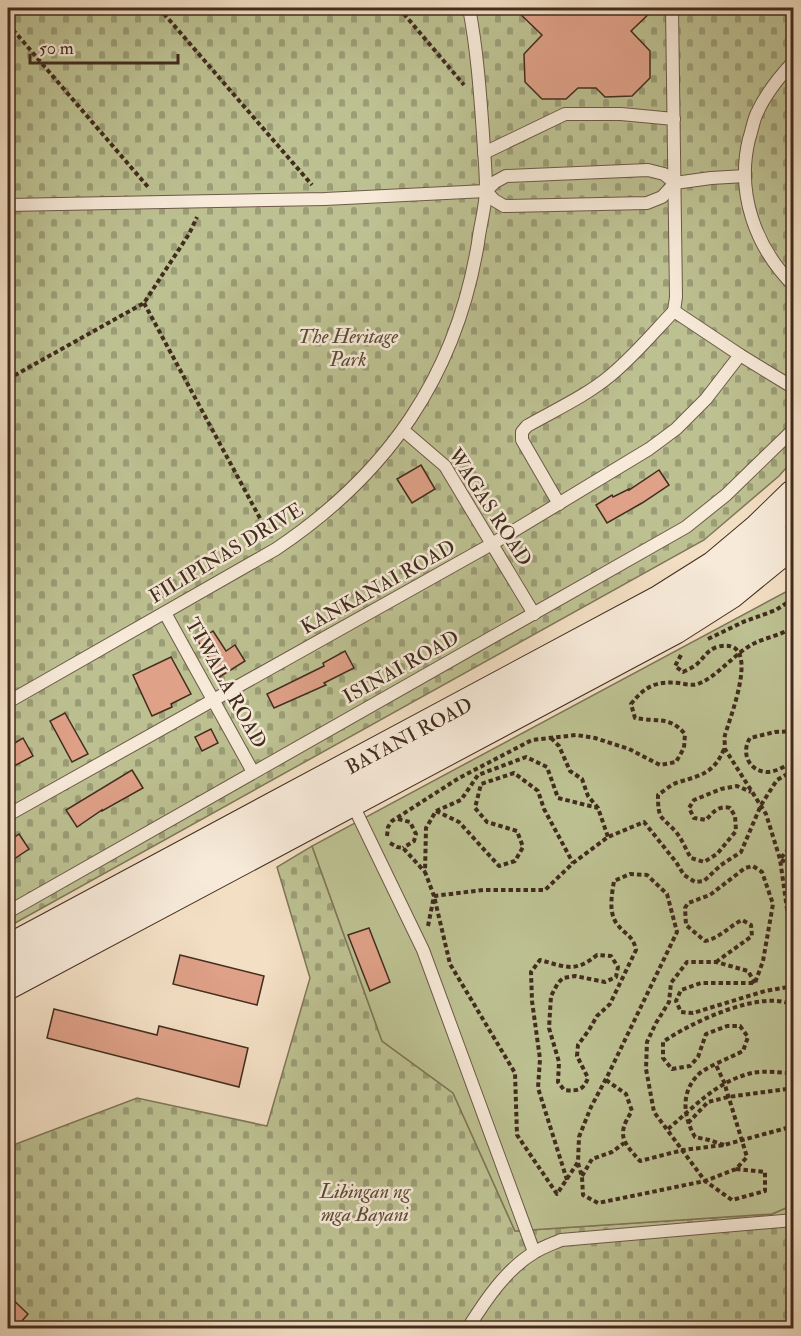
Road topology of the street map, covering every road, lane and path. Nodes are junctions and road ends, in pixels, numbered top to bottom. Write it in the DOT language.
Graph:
graph roads {
  1 [pos="159,8"];
  2 [pos="399,8"];
  3 [pos="469,8"];
  4 [pos="672,8"];
  5 [pos="8,24"];
  6 [pos="794,61"];
  7 [pos="481,105"];
  8 [pos="674,118"];
  9 [pos="484,153"];
  10 [pos="745,176"];
  11 [pos="675,183"];
  12 [pos="486,190"];
  13 [pos="325,199"];
  14 [pos="205,201"];
  15 [pos="161,202"];
  16 [pos="8,205"];
  17 [pos="794,286"];
  18 [pos="144,303"];
  19 [pos="674,311"];
  20 [pos="740,355"];
  21 [pos="8,378"];
  22 [pos="794,388"];
  23 [pos="794,429"];
  24 [pos="403,430"];
  25 [pos="794,496"];
  26 [pos="559,504"];
  27 [pos="794,540"];
  28 [pos="492,544"];
  29 [pos="276,549"];
  30 [pos="794,598"];
  31 [pos="165,613"];
  32 [pos="534,614"];
  33 [pos="794,626"];
  34 [pos="699,644"];
  35 [pos="689,650"];
  36 [pos="739,653"];
  37 [pos="8,702"];
  38 [pos="213,702"];
  39 [pos="794,731"];
  40 [pos="550,738"];
  41 [pos="725,749"];
  42 [pos="794,761"];
  43 [pos="794,770"];
  44 [pos="253,772"];
  45 [pos="752,792"];
  46 [pos="350,801"];
  47 [pos="761,806"];
  48 [pos="598,808"];
  49 [pos="436,811"];
  50 [pos="8,815"];
  51 [pos="398,819"];
  52 [pos="608,837"];
  53 [pos="794,843"];
  54 [pos="403,848"];
  55 [pos="780,859"];
  56 [pos="573,863"];
  57 [pos="794,867"];
  58 [pos="425,872"];
  59 [pos="434,896"];
  60 [pos="8,912"];
  61 [pos="794,921"];
  62 [pos="423,950"];
  63 [pos="8,951"];
  64 [pos="716,962"];
  65 [pos="8,983"];
  66 [pos="755,983"];
  67 [pos="793,986"];
  68 [pos="794,1006"];
  69 [pos="716,1065"];
  70 [pos="792,1072"];
  71 [pos="606,1080"];
  72 [pos="724,1083"];
  73 [pos="794,1088"];
  74 [pos="728,1097"];
  75 [pos="686,1114"];
  76 [pos="687,1123"];
  77 [pos="794,1126"];
  78 [pos="668,1129"];
  79 [pos="742,1140"];
  80 [pos="624,1143"];
  81 [pos="724,1145"];
  82 [pos="683,1150"];
  83 [pos="578,1162"];
  84 [pos="736,1169"];
  85 [pos="582,1177"];
  86 [pos="567,1180"];
  87 [pos="705,1181"];
  88 [pos="794,1220"];
  89 [pos="534,1252"];
  90 [pos="468,1329"];
  1 -- 13 [label="path"];
  2 -- 7 [label="path"];
  3 -- 7 [label="lane, FILIPINAS DRIVE"];
  4 -- 8 [label="lane"];
  5 -- 15 [label="path"];
  6 -- 10 [label="lane"];
  7 -- 9 [label="lane, FILIPINAS DRIVE"];
  8 -- 9 [label="lane"];
  8 -- 11 [label="lane"];
  9 -- 12 [label="lane, FILIPINAS DRIVE"];
  10 -- 11 [label="lane"];
  10 -- 17 [label="lane"];
  11 -- 12 [label="lane"];
  11 -- 12 [label="lane"];
  11 -- 19 [label="lane"];
  12 -- 13 [label="lane"];
  12 -- 24 [label="lane, FILIPINAS DRIVE"];
  13 -- 14 [label="lane"];
  14 -- 15 [label="lane"];
  14 -- 18 [label="path"];
  15 -- 16 [label="lane"];
  18 -- 21 [label="path"];
  18 -- 29 [label="path"];
  19 -- 20 [label="lane"];
  19 -- 26 [label="lane"];
  20 -- 22 [label="lane"];
  20 -- 26 [label="lane, KANKANAI ROAD"];
  23 -- 32 [label="lane, ISINAI ROAD"];
  24 -- 28 [label="lane, WAGAS ROAD"];
  24 -- 29 [label="lane, FILIPINAS DRIVE"];
  25 -- 63 [label="main road, BAYANI ROAD"];
  26 -- 28 [label="lane, KANKANAI ROAD"];
  27 -- 46 [label="main road, BAYANI ROAD"];
  28 -- 32 [label="lane, WAGAS ROAD"];
  28 -- 38 [label="lane, KANKANAI ROAD"];
  29 -- 31 [label="lane, FILIPINAS DRIVE"];
  30 -- 34 [label="path"];
  31 -- 37 [label="lane, FILIPINAS DRIVE"];
  31 -- 38 [label="lane, TIWALA ROAD"];
  32 -- 44 [label="lane, ISINAI ROAD"];
  33 -- 36 [label="path"];
  35 -- 36 [label="path"];
  36 -- 40 [label="path"];
  36 -- 41 [label="path"];
  38 -- 44 [label="lane, TIWALA ROAD"];
  38 -- 50 [label="lane, KANKANAI ROAD"];
  39 -- 42 [label="path"];
  40 -- 48 [label="path"];
  40 -- 51 [label="path"];
  41 -- 45 [label="path"];
  41 -- 45 [label="path"];
  43 -- 47 [label="path"];
  44 -- 60 [label="lane, ISINAI ROAD"];
  45 -- 47 [label="path"];
  46 -- 62 [label="lane"];
  46 -- 65 [label="main road, BAYANI ROAD"];
  47 -- 52 [label="path"];
  47 -- 55 [label="path"];
  48 -- 49 [label="path"];
  48 -- 52 [label="path"];
  49 -- 56 [label="path"];
  49 -- 58 [label="path"];
  51 -- 54 [label="path"];
  51 -- 54 [label="path"];
  52 -- 56 [label="path"];
  53 -- 55 [label="path"];
  54 -- 58 [label="path"];
  55 -- 57 [label="path"];
  55 -- 61 [label="path"];
  56 -- 59 [label="path"];
  58 -- 59 [label="path"];
  59 -- 62 [label="path"];
  59 -- 86 [label="path"];
  62 -- 89 [label="lane"];
  64 -- 66 [label="path"];
  64 -- 66 [label="path"];
  64 -- 78 [label="path"];
  66 -- 67 [label="path"];
  68 -- 69 [label="path"];
  69 -- 72 [label="path"];
  69 -- 75 [label="path"];
  70 -- 72 [label="path"];
  71 -- 80 [label="path"];
  71 -- 83 [label="path"];
  71 -- 86 [label="path"];
  72 -- 74 [label="path"];
  72 -- 75 [label="path"];
  73 -- 74 [label="path"];
  74 -- 76 [label="path"];
  74 -- 79 [label="path"];
  75 -- 76 [label="path"];
  75 -- 78 [label="path"];
  76 -- 81 [label="path"];
  77 -- 79 [label="path"];
  78 -- 82 [label="path"];
  79 -- 81 [label="path"];
  79 -- 84 [label="path"];
  80 -- 82 [label="path"];
  80 -- 85 [label="path"];
  81 -- 82 [label="path"];
  82 -- 87 [label="path"];
  83 -- 85 [label="path"];
  83 -- 86 [label="path"];
  84 -- 87 [label="path"];
  84 -- 87 [label="path"];
  85 -- 87 [label="path"];
  88 -- 89 [label="lane"];
  89 -- 90 [label="lane"];
}
